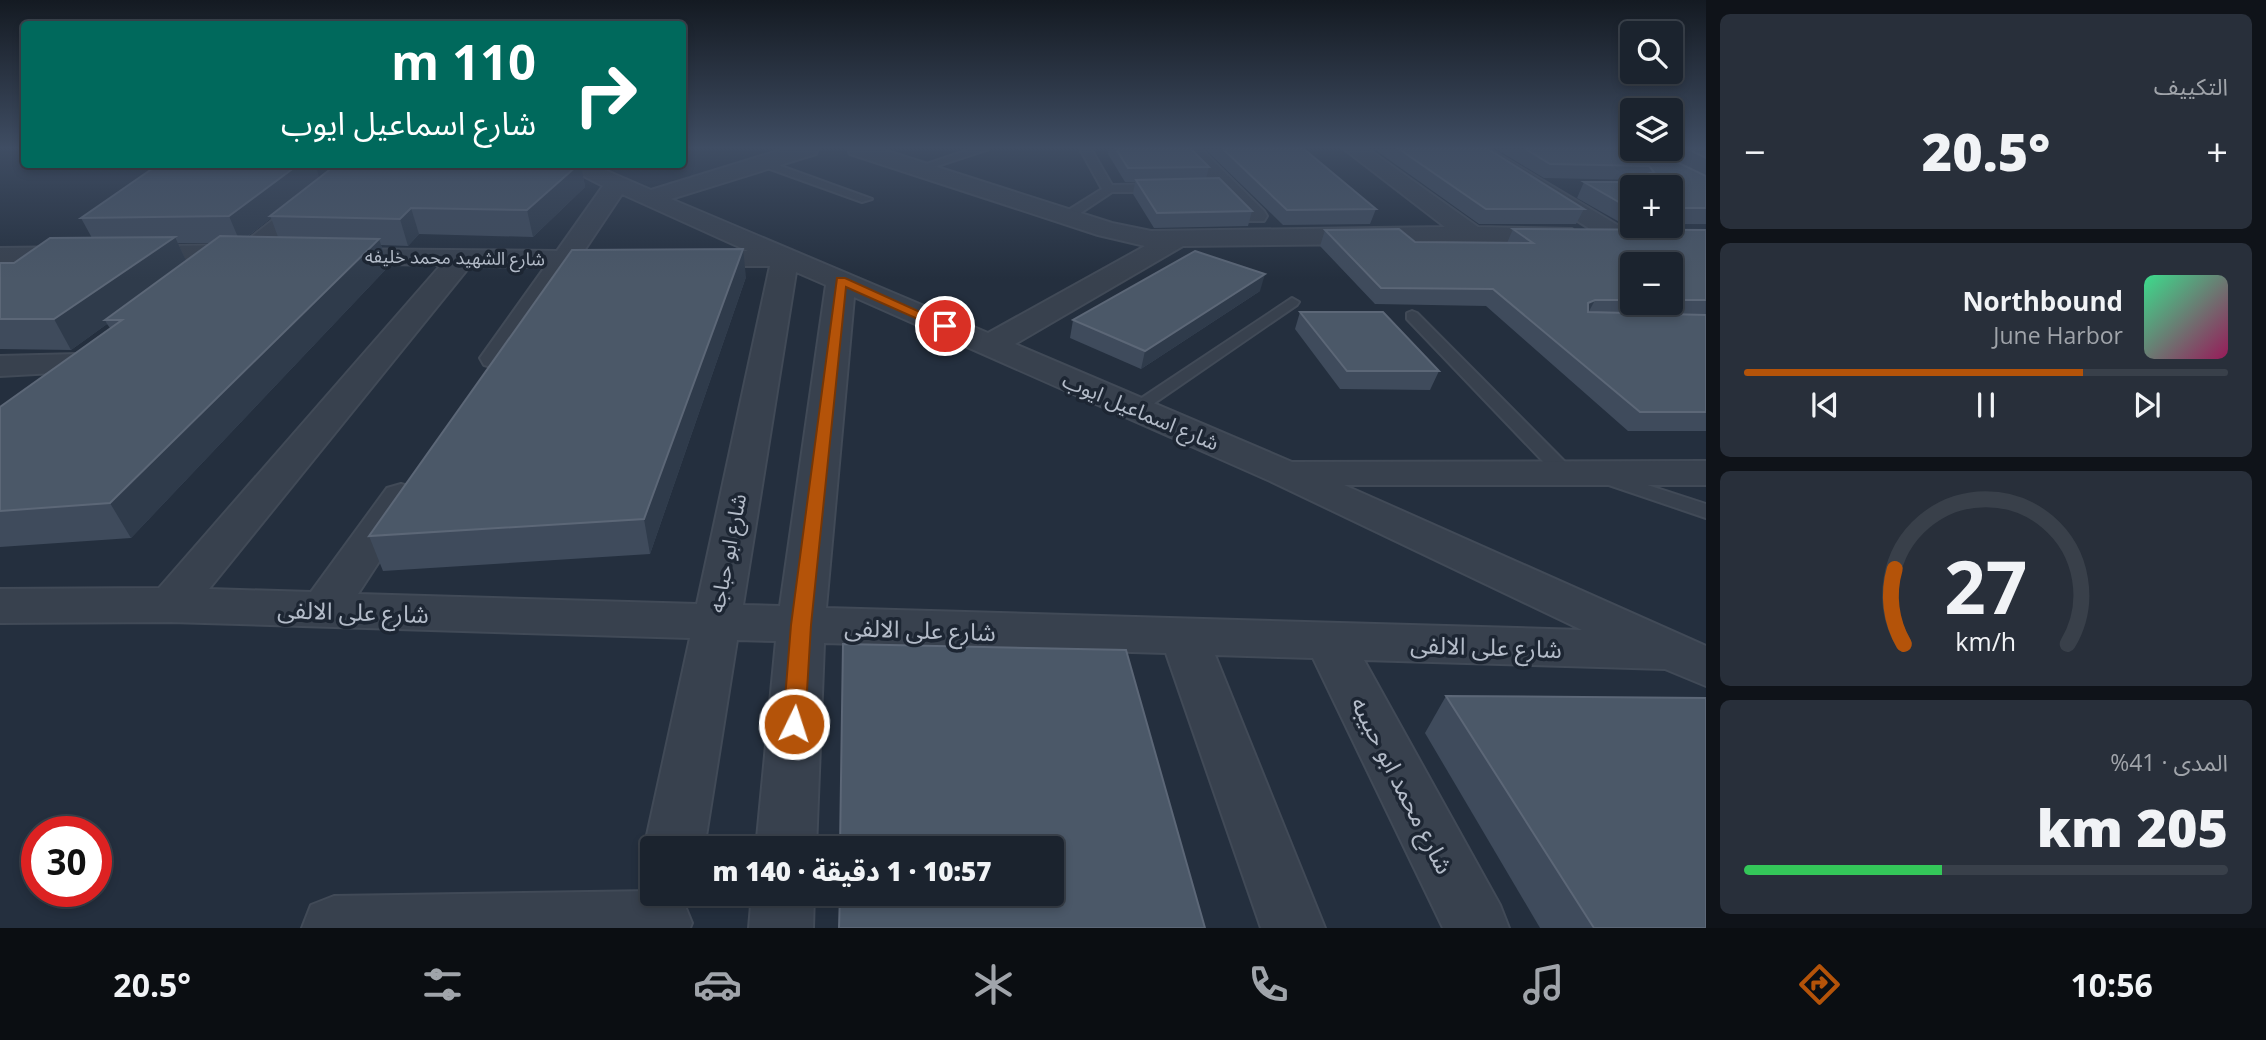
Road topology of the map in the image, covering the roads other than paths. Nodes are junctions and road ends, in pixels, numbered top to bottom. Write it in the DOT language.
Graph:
graph roads {
  1 [pos="326,192"];
  2 [pos="603,192"];
  3 [pos="636,192"];
  4 [pos="668,192"];
  5 [pos="847,192"];
  6 [pos="990,192"];
  7 [pos="1106,192"];
  8 [pos="1225,192"];
  9 [pos="1414,192"];
  10 [pos="1547,192"];
  11 [pos="649,198"];
  12 [pos="866,199"];
  13 [pos="1066,217"];
  14 [pos="87,232"];
  15 [pos="1472,234"];
  16 [pos="1274,235"];
  17 [pos="1178,239"];
  18 [pos="236,253"];
  19 [pos="54,255"];
  20 [pos="0,256"];
  21 [pos="463,257"];
  22 [pos="785,258"];
  23 [pos="564,260"];
  24 [pos="841,281"];
  25 [pos="183,285"];
  26 [pos="1292,302"];
  27 [pos="1412,316"];
  28 [pos="989,346"];
  29 [pos="0,366"];
  30 [pos="478,384"];
  31 [pos="36,396"];
  32 [pos="1134,408"];
  33 [pos="1284,473"];
  34 [pos="1579,473"];
  35 [pos="1706,473"];
  36 [pos="416,474"];
  37 [pos="1706,511"];
  38 [pos="171,605"];
  39 [pos="0,606"];
  40 [pos="323,610"];
  41 [pos="714,622"];
  42 [pos="801,625"];
  43 [pos="1184,637"];
  44 [pos="1329,641"];
  45 [pos="1689,659"];
  46 [pos="676,836"];
  47 [pos="787,836"];
  48 [pos="782,906"];
  49 [pos="662,915"];
  50 [pos="334,928"];
  51 [pos="780,928"];
  52 [pos="1293,928"];
  53 [pos="1478,928"];
  1 -- 18 [label="street"];
  2 -- 23 [label="street"];
  3 -- 11 [label="street, شارع اسماعيل ايوب"];
  4 -- 11 [label="street"];
  5 -- 12 [label="lane"];
  6 -- 13 [label="street"];
  7 -- 13 [label="lane"];
  8 -- 16 [label="street"];
  9 -- 15 [label="street"];
  10 -- 15 [label="street"];
  11 -- 22 [label="street, شارع اسماعيل ايوب"];
  13 -- 17 [label="street"];
  14 -- 19 [label="street"];
  15 -- 16 [label="street"];
  16 -- 17 [label="street"];
  17 -- 28 [label="street"];
  18 -- 19 [label="street, شارع الشهيد محمد خليفه"];
  18 -- 21 [label="street, شارع الشهيد محمد خليفه"];
  18 -- 25 [label="street"];
  19 -- 20 [label="street, شارع الشهيد محمد خليفه"];
  21 -- 23 [label="street, شارع الشهيد محمد خليفه"];
  21 -- 38 [label="street"];
  22 -- 23 [label="street, شارع الشهيد محمد خليفه"];
  22 -- 24 [label="street, شارع اسماعيل ايوب"];
  22 -- 41 [label="street, شارع ابو حباجه"];
  23 -- 30 [label="street"];
  24 -- 28 [label="street, شارع اسماعيل ايوب"];
  24 -- 42 [label="street"];
  26 -- 32 [label="lane"];
  27 -- 34 [label="lane"];
  28 -- 32 [label="street, شارع اسماعيل ايوب"];
  29 -- 31 [label="street"];
  32 -- 33 [label="street, شارع اسماعيل ايوب"];
  33 -- 34 [label="street"];
  33 -- 45 [label="street, شارع اسماعيل ايوب"];
  34 -- 35 [label="street"];
  34 -- 37 [label="lane"];
  36 -- 40 [label="street"];
  38 -- 39 [label="street, شارع على الالفى"];
  38 -- 40 [label="street, شارع على الالفى"];
  40 -- 41 [label="street, شارع على الالفى"];
  41 -- 42 [label="street, شارع على الالفى"];
  41 -- 46 [label="street, شارع ابو حباجه"];
  42 -- 43 [label="street, شارع على الالفى"];
  42 -- 47 [label="street"];
  43 -- 44 [label="street, شارع على الالفى"];
  43 -- 52 [label="street"];
  44 -- 45 [label="street, شارع على الالفى"];
  44 -- 53 [label="street, شارع محمد ابو حبيبه"];
  48 -- 51 [label="street"];
  49 -- 50 [label="street"];
}
